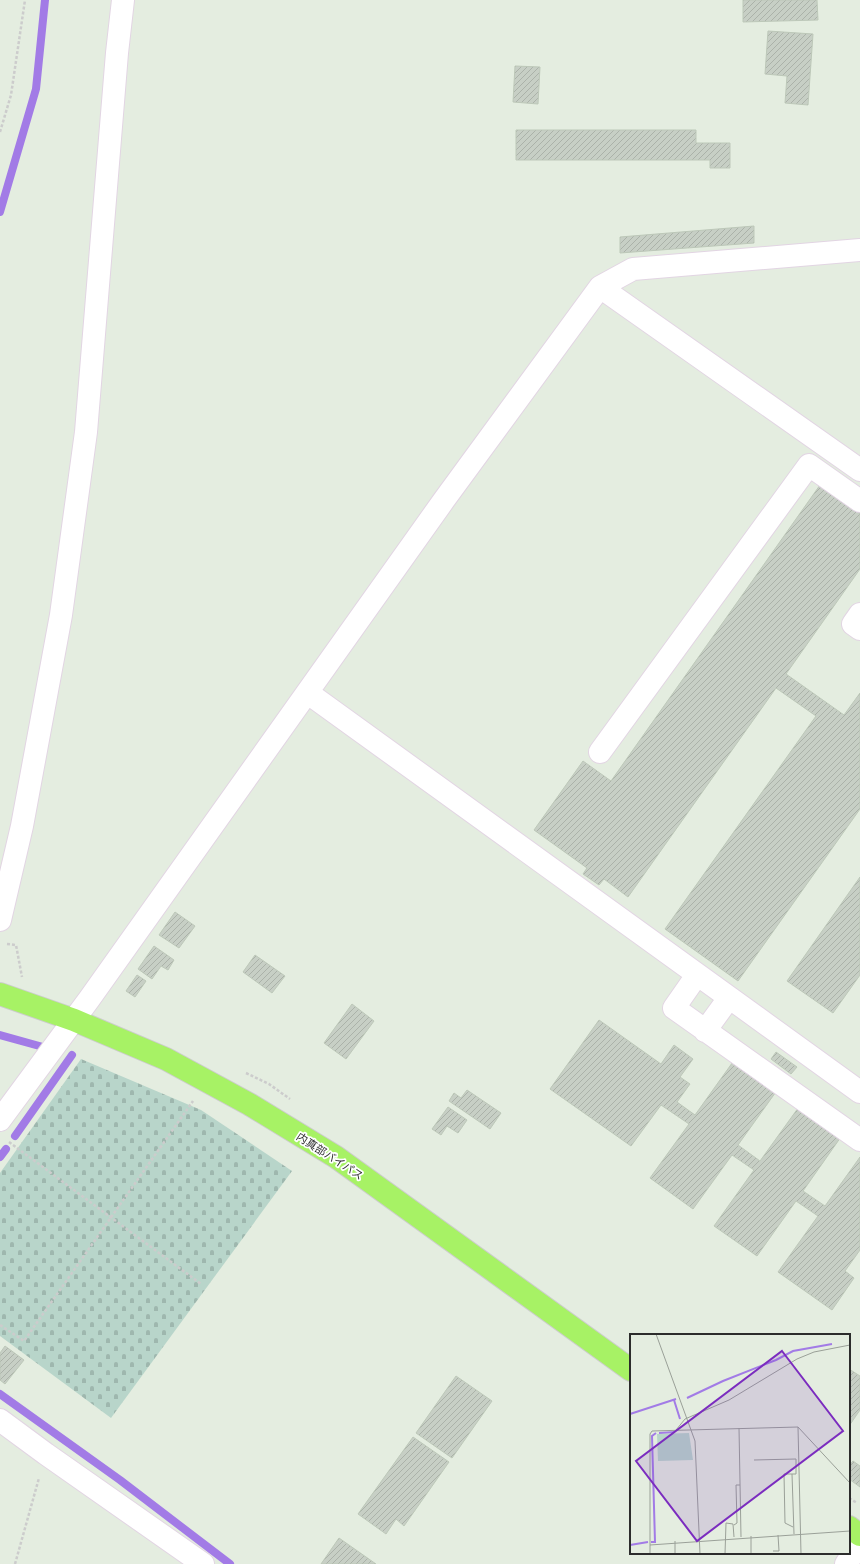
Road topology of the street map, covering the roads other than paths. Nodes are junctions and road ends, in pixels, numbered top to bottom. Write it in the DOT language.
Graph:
graph roads {
  1 [pos="123,0"];
  2 [pos="860,250"];
  3 [pos="600,286"];
  4 [pos="860,470"];
  5 [pos="860,501"];
  6 [pos="860,614"];
  7 [pos="860,629"];
  8 [pos="308,692"];
  9 [pos="600,752"];
  10 [pos="0,920"];
  11 [pos="697,974"];
  12 [pos="6,996"];
  13 [pos="729,998"];
  14 [pos="74,1020"];
  15 [pos="705,1031"];
  16 [pos="860,1092"];
  17 [pos="3,1130"];
  18 [pos="860,1140"];
  19 [pos="630,1369"];
  20 [pos="0,1420"];
  21 [pos="850,1528"];
  22 [pos="860,1535"];
  23 [pos="860,1543"];
  24 [pos="203,1564"];
  25 [pos="846,1564"];
  1 -- 10 [label="street"];
  2 -- 3 [label="street"];
  3 -- 4 [label="street"];
  3 -- 8 [label="street"];
  5 -- 9 [label="street"];
  6 -- 7 [label="street"];
  8 -- 11 [label="street"];
  8 -- 14 [label="street"];
  11 -- 13 [label="street"];
  11 -- 15 [label="street"];
  12 -- 14 [label="highway, 内真部バイパス"];
  13 -- 15 [label="street"];
  13 -- 16 [label="street"];
  14 -- 17 [label="street"];
  14 -- 19 [label="highway, 内真部バイパス"];
  15 -- 18 [label="street"];
  20 -- 24 [label="street"];
  21 -- 22 [label="highway"];
  23 -- 25 [label="street"];
}
